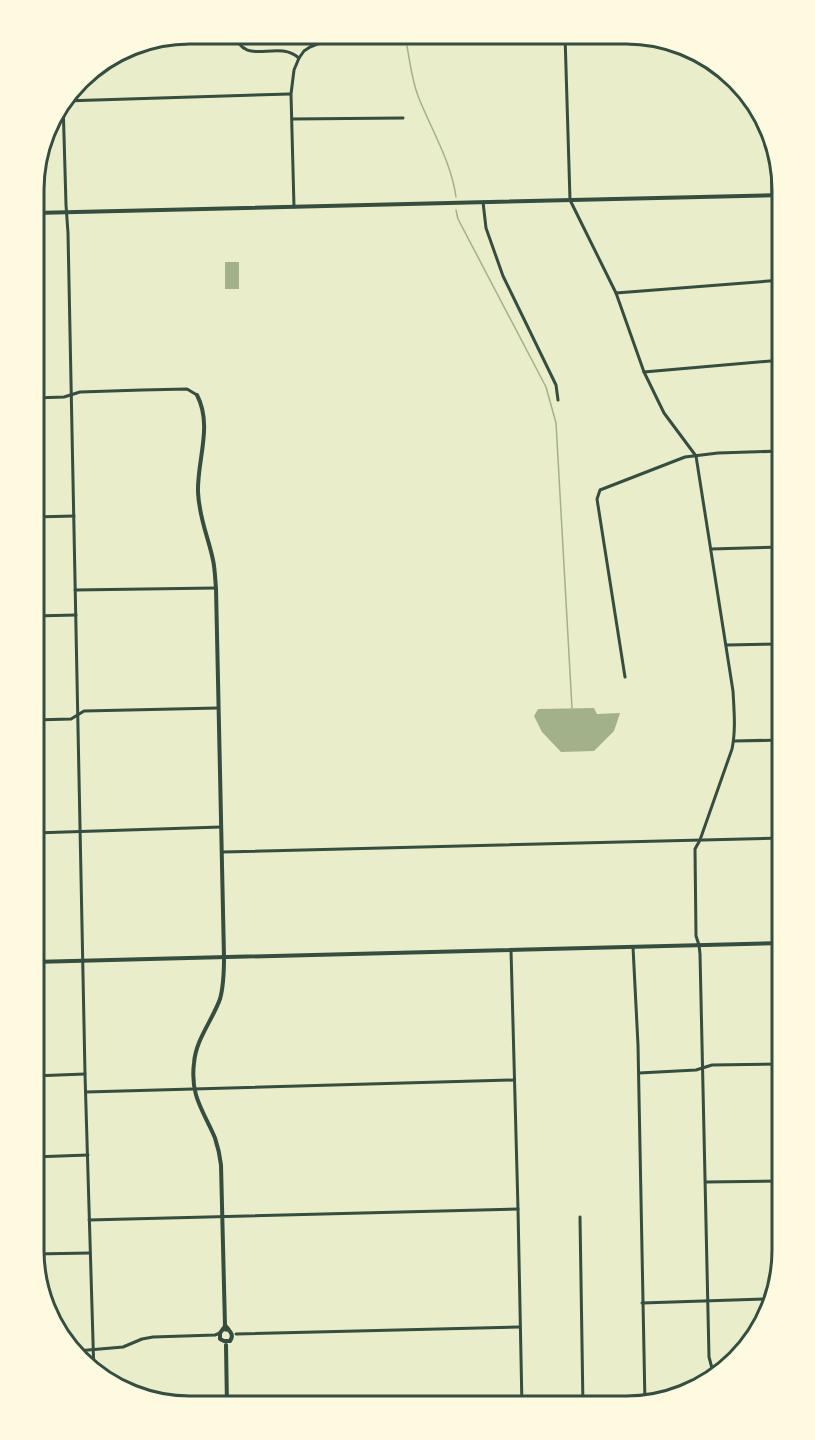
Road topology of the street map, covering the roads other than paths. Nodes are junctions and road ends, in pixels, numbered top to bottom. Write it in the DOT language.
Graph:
graph roads {
  1 [pos="239,44"];
  2 [pos="318,44"];
  3 [pos="565,44"];
  4 [pos="299,58"];
  5 [pos="291,94"];
  6 [pos="74,101"];
  7 [pos="64,114"];
  8 [pos="403,118"];
  9 [pos="292,119"];
  10 [pos="772,188"];
  11 [pos="772,195"];
  12 [pos="570,200"];
  13 [pos="483,202"];
  14 [pos="294,207"];
  15 [pos="67,212"];
  16 [pos="44,213"];
  17 [pos="772,281"];
  18 [pos="616,293"];
  19 [pos="772,361"];
  20 [pos="644,372"];
  21 [pos="71,395"];
  22 [pos="197,395"];
  23 [pos="44,398"];
  24 [pos="558,400"];
  25 [pos="772,451"];
  26 [pos="696,456"];
  27 [pos="74,516"];
  28 [pos="44,517"];
  29 [pos="772,547"];
  30 [pos="711,549"];
  31 [pos="216,588"];
  32 [pos="75,590"];
  33 [pos="76,615"];
  34 [pos="44,616"];
  35 [pos="772,644"];
  36 [pos="727,645"];
  37 [pos="625,677"];
  38 [pos="219,708"];
  39 [pos="78,715"];
  40 [pos="44,720"];
  41 [pos="771,740"];
  42 [pos="734,741"];
  43 [pos="221,827"];
  44 [pos="81,831"];
  45 [pos="44,832"];
  46 [pos="771,838"];
  47 [pos="700,840"];
  48 [pos="222,852"];
  49 [pos="771,943"];
  50 [pos="699,945"];
  51 [pos="633,947"];
  52 [pos="511,950"];
  53 [pos="224,957"];
  54 [pos="83,961"];
  55 [pos="44,962"];
  56 [pos="771,1064"];
  57 [pos="704,1068"];
  58 [pos="639,1073"];
  59 [pos="86,1074"];
  60 [pos="44,1076"];
  61 [pos="514,1080"];
  62 [pos="194,1089"];
  63 [pos="86,1092"];
  64 [pos="88,1155"];
  65 [pos="44,1157"];
  66 [pos="771,1181"];
  67 [pos="706,1182"];
  68 [pos="518,1209"];
  69 [pos="580,1216"];
  70 [pos="222,1217"];
  71 [pos="89,1220"];
  72 [pos="90,1253"];
  73 [pos="44,1254"];
  74 [pos="764,1299"];
  75 [pos="708,1301"];
  76 [pos="642,1303"];
  77 [pos="519,1327"];
  78 [pos="221,1330"];
  79 [pos="232,1335"];
  80 [pos="221,1340"];
  81 [pos="226,1345"];
  82 [pos="93,1350"];
  83 [pos="83,1351"];
  84 [pos="93,1360"];
  85 [pos="712,1368"];
  86 [pos="645,1395"];
  87 [pos="227,1396"];
  88 [pos="522,1396"];
  89 [pos="583,1396"];
  1 -- 4 [label="street"];
  2 -- 4 [label="street"];
  3 -- 12 [label="street"];
  4 -- 5 [label="street"];
  5 -- 6 [label="street"];
  5 -- 9 [label="street"];
  7 -- 15 [label="street"];
  8 -- 9 [label="street"];
  9 -- 14 [label="street"];
  10 -- 11 [label="street"];
  11 -- 12 [label="street"];
  12 -- 13 [label="street"];
  12 -- 18 [label="street"];
  13 -- 14 [label="street"];
  13 -- 24 [label="street"];
  14 -- 15 [label="street"];
  15 -- 16 [label="street"];
  15 -- 21 [label="street"];
  17 -- 18 [label="street"];
  18 -- 20 [label="street"];
  19 -- 20 [label="street"];
  20 -- 26 [label="street"];
  21 -- 22 [label="street"];
  21 -- 23 [label="street"];
  21 -- 27 [label="street"];
  22 -- 31 [label="street"];
  25 -- 26 [label="street"];
  26 -- 30 [label="street"];
  26 -- 37 [label="street"];
  27 -- 28 [label="street"];
  27 -- 32 [label="street"];
  29 -- 30 [label="street"];
  30 -- 36 [label="street"];
  31 -- 32 [label="street"];
  31 -- 38 [label="street"];
  32 -- 33 [label="street"];
  33 -- 34 [label="street"];
  33 -- 39 [label="street"];
  35 -- 36 [label="street"];
  36 -- 42 [label="street"];
  38 -- 39 [label="street"];
  38 -- 43 [label="street"];
  39 -- 40 [label="street"];
  39 -- 44 [label="street"];
  41 -- 42 [label="street"];
  42 -- 47 [label="street"];
  43 -- 44 [label="street"];
  43 -- 48 [label="street"];
  44 -- 45 [label="street"];
  44 -- 54 [label="street"];
  46 -- 47 [label="street"];
  47 -- 48 [label="street"];
  47 -- 50 [label="street"];
  48 -- 53 [label="street"];
  49 -- 50 [label="street"];
  50 -- 51 [label="street"];
  50 -- 57 [label="street"];
  51 -- 52 [label="street"];
  51 -- 58 [label="street"];
  52 -- 53 [label="street"];
  52 -- 61 [label="street"];
  53 -- 54 [label="street"];
  53 -- 62 [label="street"];
  54 -- 55 [label="street"];
  54 -- 59 [label="street"];
  56 -- 57 [label="street"];
  57 -- 58 [label="street"];
  57 -- 67 [label="street"];
  58 -- 76 [label="street"];
  59 -- 60 [label="street"];
  59 -- 63 [label="street"];
  61 -- 62 [label="street"];
  61 -- 68 [label="street"];
  62 -- 63 [label="street"];
  62 -- 70 [label="street"];
  63 -- 64 [label="street"];
  64 -- 65 [label="street"];
  64 -- 71 [label="street"];
  66 -- 67 [label="street"];
  67 -- 75 [label="street"];
  68 -- 70 [label="street"];
  68 -- 77 [label="street"];
  69 -- 89 [label="street"];
  70 -- 71 [label="street"];
  70 -- 78 [label="street"];
  71 -- 72 [label="street"];
  72 -- 73 [label="street"];
  72 -- 82 [label="street"];
  74 -- 75 [label="street"];
  75 -- 76 [label="street"];
  75 -- 85 [label="street"];
  76 -- 86 [label="street"];
  77 -- 79 [label="street"];
  77 -- 88 [label="street"];
  78 -- 79 [label="street"];
  78 -- 80 [label="street"];
  78 -- 82 [label="street"];
  79 -- 80 [label="street"];
  79 -- 81 [label="street"];
  80 -- 81 [label="street"];
  81 -- 87 [label="street"];
  82 -- 83 [label="street"];
  82 -- 84 [label="street"];
}
